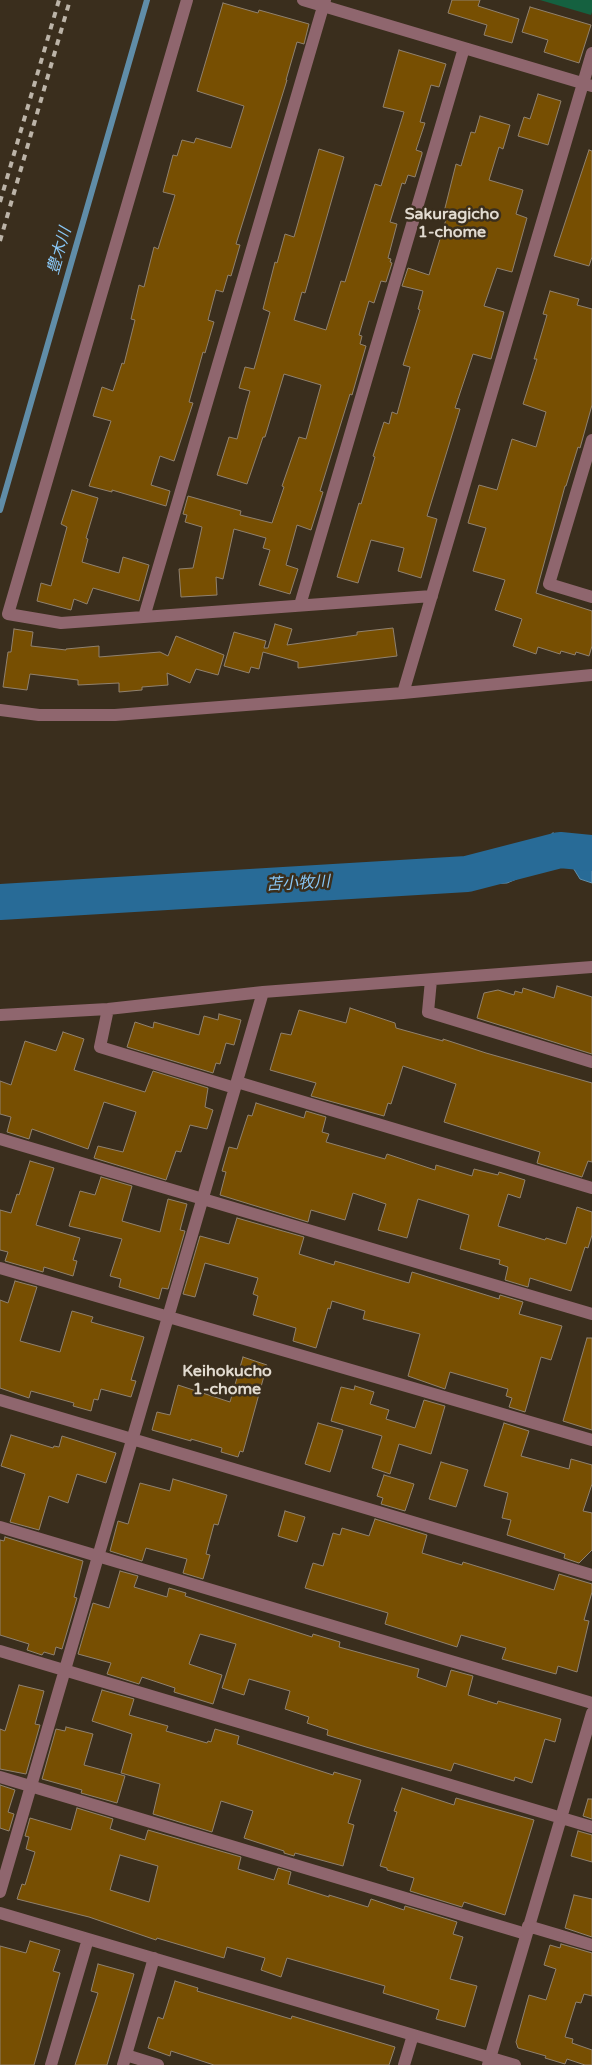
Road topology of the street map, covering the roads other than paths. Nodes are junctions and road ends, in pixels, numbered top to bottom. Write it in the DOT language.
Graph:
graph roads {
  1 [pos="186,0"];
  2 [pos="303,0"];
  3 [pos="325,3"];
  4 [pos="464,48"];
  5 [pos="592,53"];
  6 [pos="588,84"];
  7 [pos="592,440"];
  8 [pos="432,596"];
  9 [pos="592,596"];
  10 [pos="300,605"];
  11 [pos="144,617"];
  12 [pos="592,675"];
  13 [pos="403,693"];
  14 [pos="0,710"];
  15 [pos="592,967"];
  16 [pos="431,980"];
  17 [pos="263,992"];
  18 [pos="108,1009"];
  19 [pos="0,1015"];
  20 [pos="592,1062"];
  21 [pos="236,1085"];
  22 [pos="0,1139"];
  23 [pos="592,1188"];
  24 [pos="202,1200"];
  25 [pos="0,1268"];
  26 [pos="592,1314"];
  27 [pos="168,1318"];
  28 [pos="0,1400"];
  29 [pos="132,1439"];
  30 [pos="592,1440"];
  31 [pos="0,1527"];
  32 [pos="97,1556"];
  33 [pos="592,1575"];
  34 [pos="0,1651"];
  35 [pos="63,1671"];
  36 [pos="592,1703"];
  37 [pos="592,1714"];
  38 [pos="0,1777"];
  39 [pos="31,1786"];
  40 [pos="560,1817"];
  41 [pos="592,1827"];
  42 [pos="0,1892"];
  43 [pos="0,1913"];
  44 [pos="527,1930"];
  45 [pos="88,1939"];
  46 [pos="592,1945"];
  47 [pos="154,1958"];
  48 [pos="413,2035"];
  49 [pos="124,2060"];
  50 [pos="489,2061"];
  51 [pos="50,2065"];
  52 [pos="158,2065"];
  53 [pos="404,2065"];
  54 [pos="516,2065"];
  1 -- 11 [label="street"];
  2 -- 3 [label="street"];
  3 -- 4 [label="street"];
  3 -- 11 [label="street"];
  4 -- 6 [label="street"];
  4 -- 10 [label="street"];
  5 -- 6 [label="street"];
  6 -- 8 [label="street"];
  7 -- 9 [label="street"];
  8 -- 10 [label="street"];
  8 -- 13 [label="street"];
  10 -- 11 [label="street"];
  12 -- 13 [label="street"];
  13 -- 14 [label="street"];
  15 -- 16 [label="street"];
  16 -- 17 [label="street"];
  16 -- 20 [label="street"];
  17 -- 18 [label="street"];
  17 -- 21 [label="street"];
  18 -- 19 [label="street"];
  18 -- 21 [label="street"];
  21 -- 23 [label="street"];
  21 -- 24 [label="street"];
  22 -- 24 [label="street"];
  24 -- 26 [label="street"];
  24 -- 27 [label="street"];
  25 -- 27 [label="street"];
  27 -- 29 [label="street"];
  27 -- 30 [label="street"];
  28 -- 29 [label="street"];
  29 -- 32 [label="street"];
  29 -- 33 [label="street"];
  31 -- 32 [label="street"];
  32 -- 35 [label="street"];
  32 -- 36 [label="street"];
  34 -- 35 [label="street"];
  35 -- 39 [label="street"];
  35 -- 40 [label="street"];
  37 -- 40 [label="street"];
  38 -- 39 [label="street"];
  39 -- 42 [label="street"];
  39 -- 44 [label="street"];
  40 -- 41 [label="street"];
  40 -- 44 [label="street"];
  43 -- 45 [label="street"];
  44 -- 46 [label="street"];
  44 -- 50 [label="street"];
  45 -- 47 [label="street"];
  45 -- 51 [label="street"];
  47 -- 48 [label="street"];
  47 -- 49 [label="street"];
  48 -- 50 [label="street"];
  48 -- 53 [label="street"];
  49 -- 52 [label="street"];
  50 -- 54 [label="street"];
}
